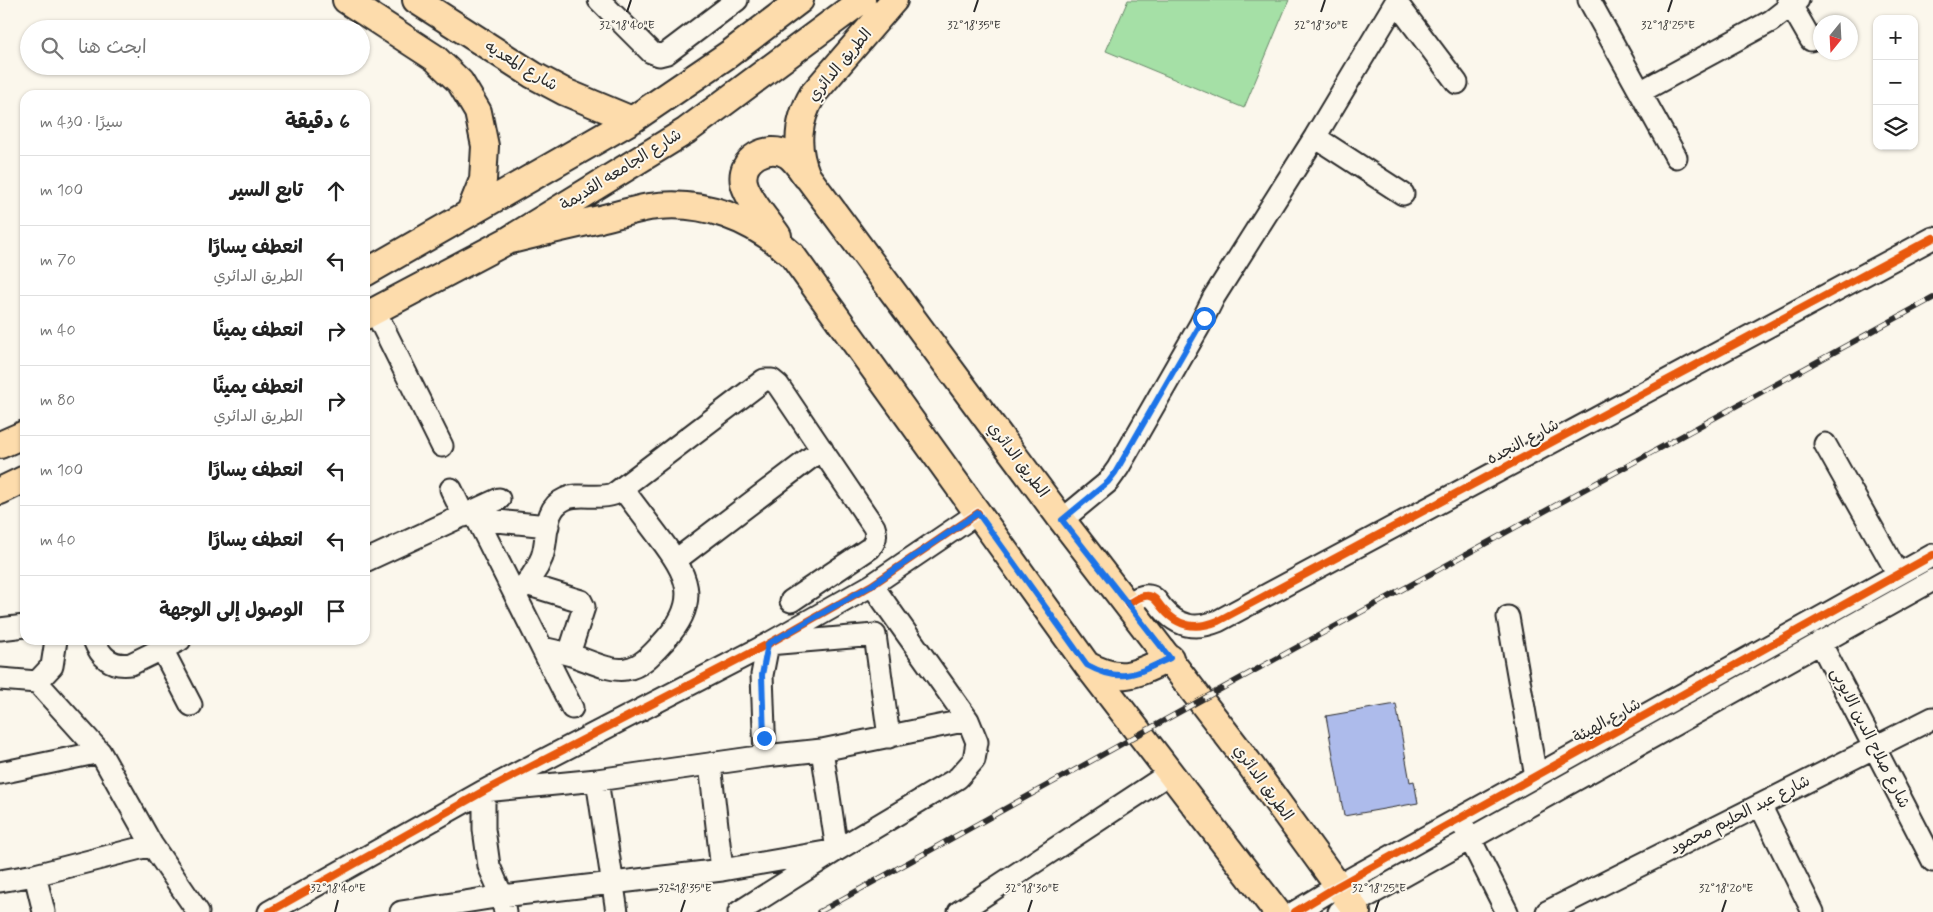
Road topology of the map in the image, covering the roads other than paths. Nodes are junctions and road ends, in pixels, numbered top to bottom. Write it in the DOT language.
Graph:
graph roads {
  1 [pos="346,0"];
  2 [pos="416,0"];
  3 [pos="599,0"];
  4 [pos="737,0"];
  5 [pos="800,0"];
  6 [pos="862,0"];
  7 [pos="894,0"];
  8 [pos="1589,0"];
  9 [pos="1397,1"];
  10 [pos="1792,2"];
  11 [pos="622,10"];
  12 [pos="1811,40"];
  13 [pos="1457,83"];
  14 [pos="1640,92"];
  15 [pos="632,120"];
  16 [pos="1315,137"];
  17 [pos="1676,157"];
  18 [pos="806,176"];
  19 [pos="1403,194"];
  20 [pos="470,212"];
  21 [pos="1933,238"];
  22 [pos="507,241"];
  23 [pos="792,255"];
  24 [pos="370,270"];
  25 [pos="370,314"];
  26 [pos="1825,444"];
  27 [pos="442,446"];
  28 [pos="822,449"];
  29 [pos="20,481"];
  30 [pos="622,488"];
  31 [pos="451,489"];
  32 [pos="0,491"];
  33 [pos="498,499"];
  34 [pos="978,513"];
  35 [pos="471,515"];
  36 [pos="1062,520"];
  37 [pos="548,526"];
  38 [pos="1933,555"];
  39 [pos="370,559"];
  40 [pos="676,560"];
  41 [pos="1898,574"];
  42 [pos="1933,580"];
  43 [pos="872,585"];
  44 [pos="521,589"];
  45 [pos="791,601"];
  46 [pos="1128,604"];
  47 [pos="1508,617"];
  48 [pos="897,620"];
  49 [pos="20,626"];
  50 [pos="0,628"];
  51 [pos="876,635"];
  52 [pos="1820,642"];
  53 [pos="768,644"];
  54 [pos="55,645"];
  55 [pos="97,645"];
  56 [pos="169,645"];
  57 [pos="171,645"];
  58 [pos="542,648"];
  59 [pos="569,654"];
  60 [pos="1170,658"];
  61 [pos="1087,665"];
  62 [pos="0,679"];
  63 [pos="37,682"];
  64 [pos="191,705"];
  65 [pos="572,708"];
  66 [pos="1933,718"];
  67 [pos="968,720"];
  68 [pos="888,737"];
  69 [pos="1875,747"];
  70 [pos="822,750"];
  71 [pos="100,752"];
  72 [pos="765,756"];
  73 [pos="710,764"];
  74 [pos="0,773"];
  75 [pos="1170,773"];
  76 [pos="1536,777"];
  77 [pos="597,780"];
  78 [pos="484,792"];
  79 [pos="1760,805"];
  80 [pos="1465,829"];
  81 [pos="152,845"];
  82 [pos="837,850"];
  83 [pos="1933,861"];
  84 [pos="722,870"];
  85 [pos="35,875"];
  86 [pos="0,880"];
  87 [pos="613,884"];
  88 [pos="503,904"];
  89 [pos="1346,904"];
  90 [pos="44,912"];
  91 [pos="198,912"];
  92 [pos="269,912"];
  93 [pos="401,912"];
  94 [pos="617,912"];
  95 [pos="739,912"];
  96 [pos="959,912"];
  97 [pos="1277,912"];
  98 [pos="1296,912"];
  99 [pos="1507,912"];
  100 [pos="1547,912"];
  101 [pos="1813,912"];
  1 -- 20 [label="main road"];
  2 -- 15 [label="main road, شارع المعديه"];
  3 -- 11 [label="street"];
  4 -- 11 [label="street"];
  5 -- 15 [label="main road"];
  6 -- 22 [label="main road, شارع الجامعه القديمة"];
  7 -- 18 [label="main road, الطريق الدائري"];
  8 -- 14 [label="street"];
  9 -- 13 [label="street"];
  9 -- 16 [label="street"];
  10 -- 12 [label="street"];
  10 -- 14 [label="street"];
  14 -- 17 [label="street"];
  15 -- 20 [label="main road"];
  16 -- 19 [label="street"];
  16 -- 36 [label="street"];
  18 -- 23 [label="main road"];
  18 -- 36 [label="main road, الطريق الدائري"];
  20 -- 24 [label="main road"];
  21 -- 46 [label="street, شارع النجده"];
  22 -- 23 [label="main road"];
  22 -- 25 [label="main road, شارع الجامعه القديمة"];
  23 -- 34 [label="main road"];
  25 -- 27 [label="street"];
  26 -- 41 [label="street"];
  28 -- 30 [label="street"];
  28 -- 40 [label="street"];
  28 -- 45 [label="street"];
  29 -- 32 [label="main road"];
  30 -- 37 [label="street"];
  30 -- 40 [label="street"];
  31 -- 35 [label="street"];
  33 -- 35 [label="street"];
  34 -- 43 [label="street"];
  34 -- 61 [label="main road"];
  35 -- 37 [label="street"];
  35 -- 39 [label="street"];
  35 -- 44 [label="street"];
  36 -- 46 [label="main road, الطريق الدائري"];
  37 -- 44 [label="street"];
  38 -- 41 [label="street, شارع الهيئة"];
  40 -- 59 [label="street"];
  41 -- 76 [label="street, شارع الهيئة"];
  42 -- 52 [label="street, شارع الهيئة"];
  43 -- 48 [label="street"];
  43 -- 53 [label="street"];
  44 -- 58 [label="street"];
  44 -- 59 [label="street"];
  46 -- 60 [label="main road, الطريق الدائري"];
  47 -- 76 [label="street"];
  48 -- 51 [label="street"];
  48 -- 67 [label="street"];
  49 -- 50 [label="street"];
  51 -- 53 [label="street"];
  51 -- 68 [label="street"];
  52 -- 69 [label="street, شارع صلاح الدين الايوبى"];
  52 -- 80 [label="street, شارع الهيئة"];
  53 -- 72 [label="street"];
  53 -- 78 [label="street"];
  54 -- 63 [label="street"];
  55 -- 56 [label="street"];
  57 -- 64 [label="street"];
  58 -- 59 [label="street"];
  58 -- 65 [label="street"];
  60 -- 61 [label="main road"];
  60 -- 89 [label="main road, الطريق الدائري"];
  61 -- 75 [label="main road"];
  62 -- 63 [label="street"];
  63 -- 71 [label="street"];
  66 -- 69 [label="street, شارع عبد الحليم محمود"];
  67 -- 68 [label="street"];
  67 -- 82 [label="street"];
  68 -- 70 [label="street"];
  69 -- 79 [label="street, شارع عبد الحليم محمود"];
  69 -- 83 [label="street, شارع صلاح الدين الايوبى"];
  70 -- 72 [label="street"];
  70 -- 82 [label="street"];
  71 -- 74 [label="street"];
  71 -- 81 [label="street"];
  72 -- 73 [label="street"];
  73 -- 77 [label="street"];
  73 -- 84 [label="street"];
  75 -- 96 [label="street"];
  75 -- 97 [label="main road"];
  76 -- 80 [label="street, شارع الهيئة"];
  77 -- 78 [label="street"];
  77 -- 87 [label="street"];
  78 -- 88 [label="street"];
  78 -- 92 [label="street"];
  79 -- 100 [label="street, شارع عبد الحليم محمود"];
  79 -- 101 [label="street"];
  80 -- 89 [label="street, شارع الهيئة"];
  80 -- 99 [label="street"];
  81 -- 85 [label="street"];
  81 -- 91 [label="street"];
  82 -- 84 [label="street"];
  82 -- 95 [label="street"];
  84 -- 87 [label="street"];
  85 -- 86 [label="street"];
  85 -- 90 [label="street"];
  87 -- 88 [label="street"];
  87 -- 94 [label="street"];
  88 -- 93 [label="street"];
  89 -- 98 [label="street, شارع الهيئة"];
}
